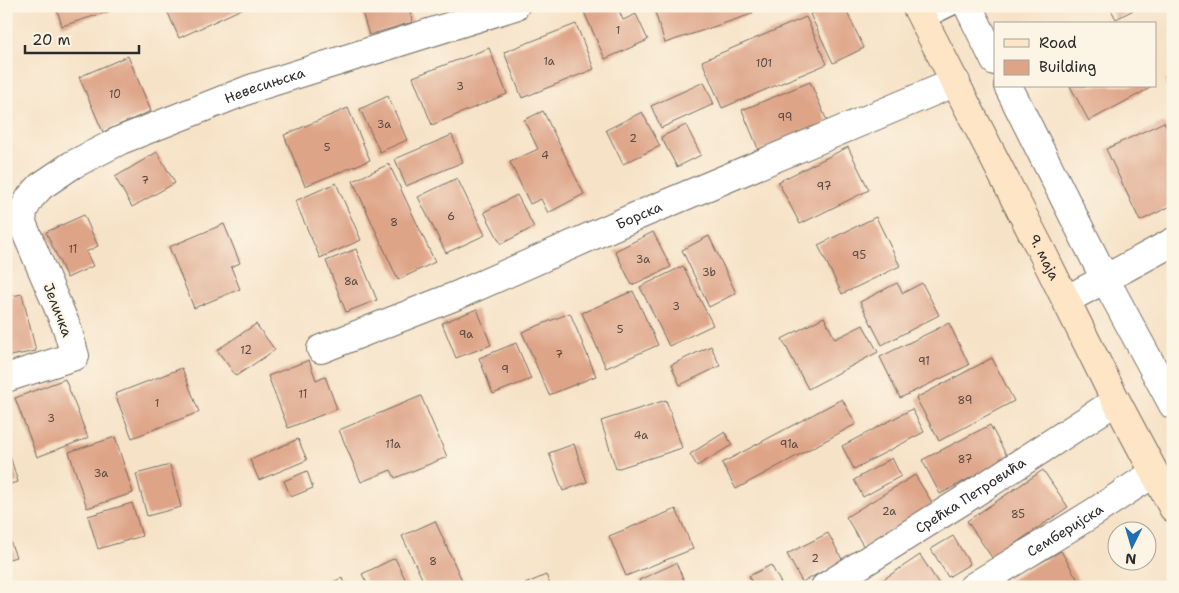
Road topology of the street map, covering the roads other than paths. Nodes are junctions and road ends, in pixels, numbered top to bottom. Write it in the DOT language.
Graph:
graph roads {
  1 [pos="515,6"];
  2 [pos="955,6"];
  3 [pos="968,6"];
  4 [pos="920,14"];
  5 [pos="994,59"];
  6 [pos="956,82"];
  7 [pos="1009,88"];
  8 [pos="30,198"];
  9 [pos="1173,242"];
  10 [pos="1105,279"];
  11 [pos="1066,300"];
  12 [pos="321,349"];
  13 [pos="6,378"];
  14 [pos="1116,401"];
  15 [pos="1173,406"];
  16 [pos="1154,473"];
  17 [pos="1173,508"];
  18 [pos="825,587"];
  19 [pos="973,587"];
  1 -- 8 [label="street, Невесињска"];
  2 -- 4 [label="lane"];
  3 -- 5 [label="street"];
  4 -- 6 [label="main road, 9. маја"];
  6 -- 11 [label="main road, 9. маја"];
  6 -- 12 [label="street, Борска"];
  7 -- 10 [label="street"];
  8 -- 13 [label="street, Јеличка"];
  9 -- 10 [label="street"];
  10 -- 11 [label="street"];
  10 -- 15 [label="street"];
  11 -- 14 [label="main road, 9. маја"];
  14 -- 16 [label="main road, 9. маја"];
  14 -- 18 [label="street, Срећка Петровића"];
  16 -- 17 [label="main road, 9. маја"];
  16 -- 19 [label="street, Семберијска"];
}
